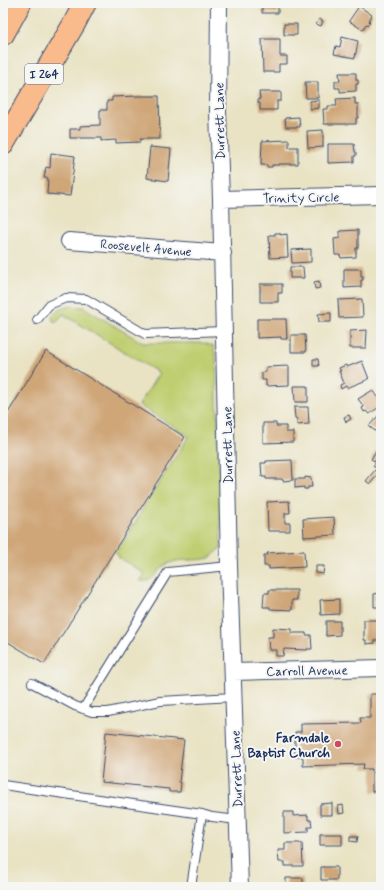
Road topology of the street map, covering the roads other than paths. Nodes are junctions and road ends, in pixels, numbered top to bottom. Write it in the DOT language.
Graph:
graph roads {
  1 [pos="20,3"];
  2 [pos="84,3"];
  3 [pos="219,3"];
  4 [pos="3,34"];
  5 [pos="3,144"];
  6 [pos="381,195"];
  7 [pos="221,199"];
  8 [pos="69,241"];
  9 [pos="223,253"];
  10 [pos="37,320"];
  11 [pos="224,331"];
  12 [pos="229,566"];
  13 [pos="381,668"];
  14 [pos="233,672"];
  15 [pos="32,683"];
  16 [pos="234,697"];
  17 [pos="83,709"];
  18 [pos="3,785"];
  19 [pos="202,814"];
  20 [pos="238,820"];
  21 [pos="191,887"];
  22 [pos="240,887"];
  1 -- 4 [label="highway"];
  2 -- 5 [label="highway, I 264"];
  3 -- 7 [label="street, Durrett Lane"];
  6 -- 7 [label="street, Trinity Circle"];
  7 -- 9 [label="street, Durrett Lane"];
  8 -- 9 [label="street, Roosevelt Avenue"];
  9 -- 11 [label="street, Durrett Lane"];
  10 -- 11 [label="lane"];
  11 -- 12 [label="street, Durrett Lane"];
  12 -- 14 [label="street, Durrett Lane"];
  12 -- 17 [label="lane"];
  13 -- 14 [label="street, Carroll Avenue"];
  14 -- 16 [label="street, Durrett Lane"];
  15 -- 17 [label="lane"];
  16 -- 17 [label="lane"];
  16 -- 20 [label="street, Durrett Lane"];
  18 -- 19 [label="lane"];
  19 -- 20 [label="lane"];
  19 -- 21 [label="lane"];
  20 -- 22 [label="street, Durrett Lane"];
}
